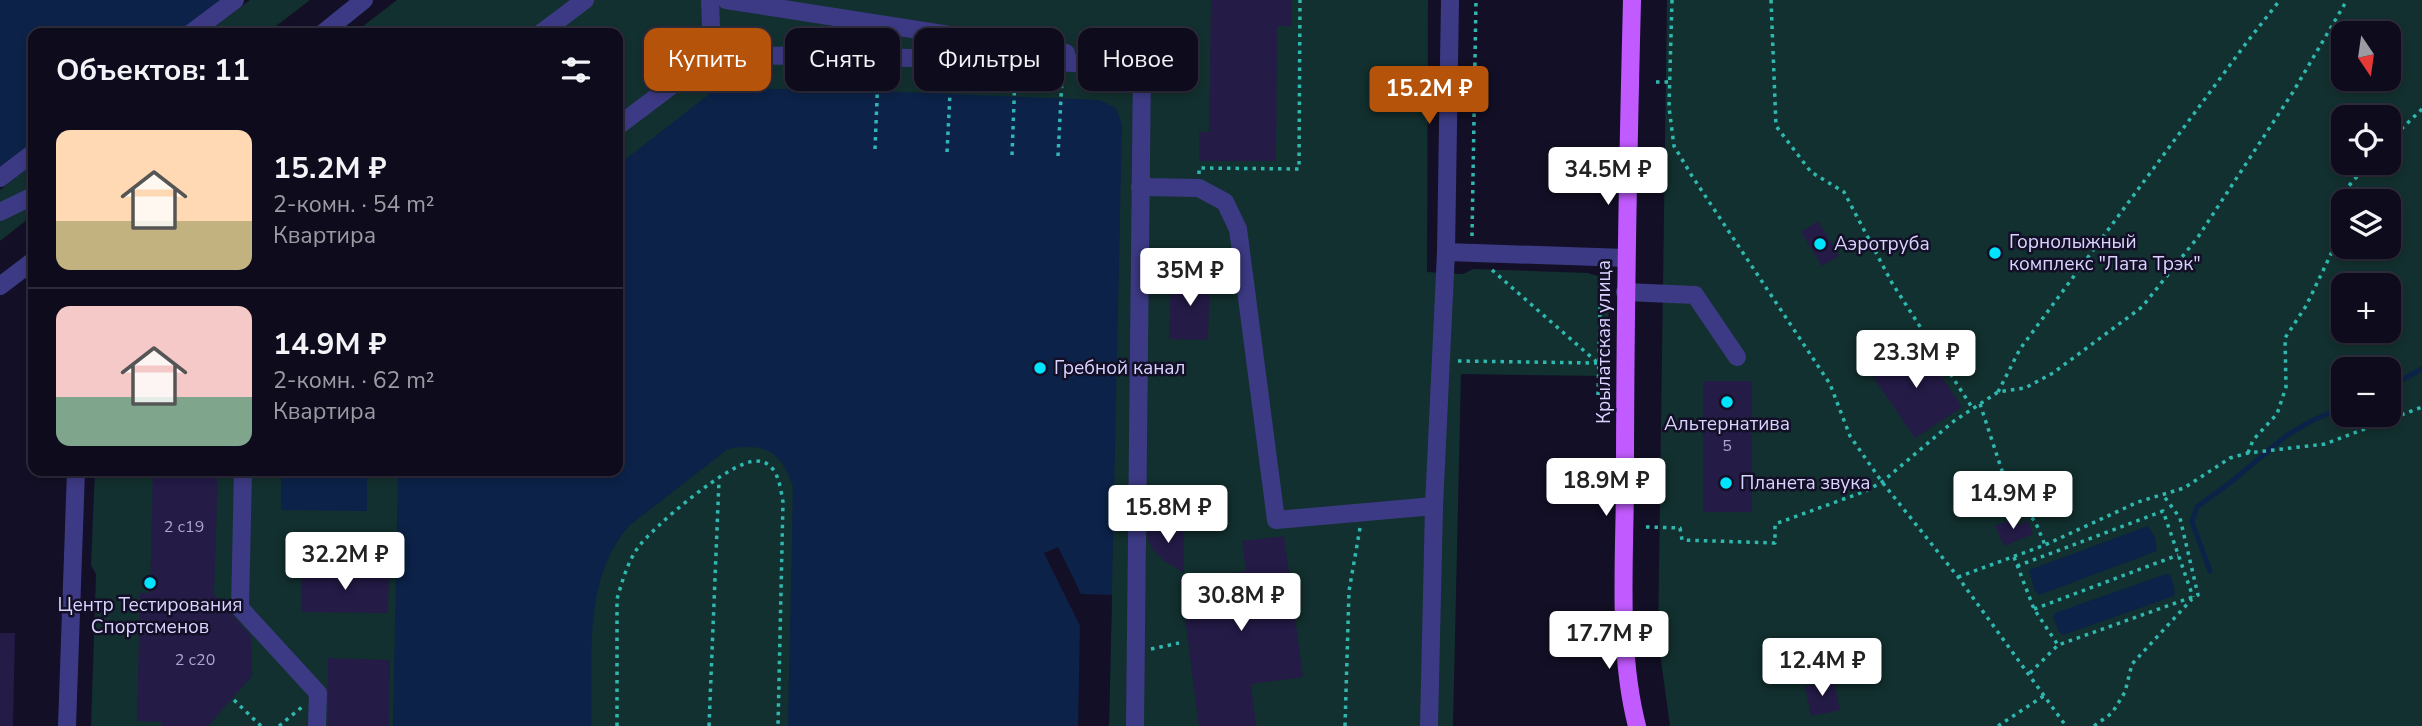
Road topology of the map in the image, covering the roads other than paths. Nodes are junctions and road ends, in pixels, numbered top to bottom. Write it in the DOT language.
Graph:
graph roads {
  1 [pos="235,0"];
  2 [pos="364,0"];
  3 [pos="585,0"];
  4 [pos="710,0"];
  5 [pos="726,0"];
  6 [pos="1450,0"];
  7 [pos="1632,0"];
  8 [pos="198,28"];
  9 [pos="329,28"];
  10 [pos="548,28"];
  11 [pos="711,28"];
  12 [pos="1078,55"];
  13 [pos="771,56"];
  14 [pos="1078,63"];
  15 [pos="664,91"];
  16 [pos="1142,91"];
  17 [pos="623,121"];
  18 [pos="28,157"];
  19 [pos="0,178"];
  20 [pos="1140,187"];
  21 [pos="28,198"];
  22 [pos="0,212"];
  23 [pos="1446,252"];
  24 [pos="1626,258"];
  25 [pos="28,265"];
  26 [pos="0,286"];
  27 [pos="1625,292"];
  28 [pos="1737,357"];
  29 [pos="76,476"];
  30 [pos="243,476"];
  31 [pos="1434,506"];
  32 [pos="67,726"];
  33 [pos="317,726"];
  34 [pos="1135,726"];
  35 [pos="1429,726"];
  36 [pos="1637,726"];
  1 -- 8 [label="street"];
  2 -- 9 [label="street"];
  3 -- 10 [label="street"];
  4 -- 11 [label="street"];
  5 -- 12 [label="street"];
  6 -- 23 [label="street"];
  7 -- 24 [label="main road, Крылатская улица"];
  13 -- 14 [label="street"];
  15 -- 17 [label="street"];
  16 -- 20 [label="street"];
  18 -- 19 [label="street"];
  20 -- 31 [label="street"];
  20 -- 34 [label="street"];
  21 -- 22 [label="street"];
  23 -- 24 [label="street"];
  23 -- 31 [label="street"];
  24 -- 27 [label="main road, Крылатская улица"];
  25 -- 26 [label="street"];
  27 -- 28 [label="street"];
  27 -- 36 [label="main road, Крылатская улица"];
  29 -- 32 [label="street"];
  30 -- 33 [label="street"];
  31 -- 35 [label="street"];
}
